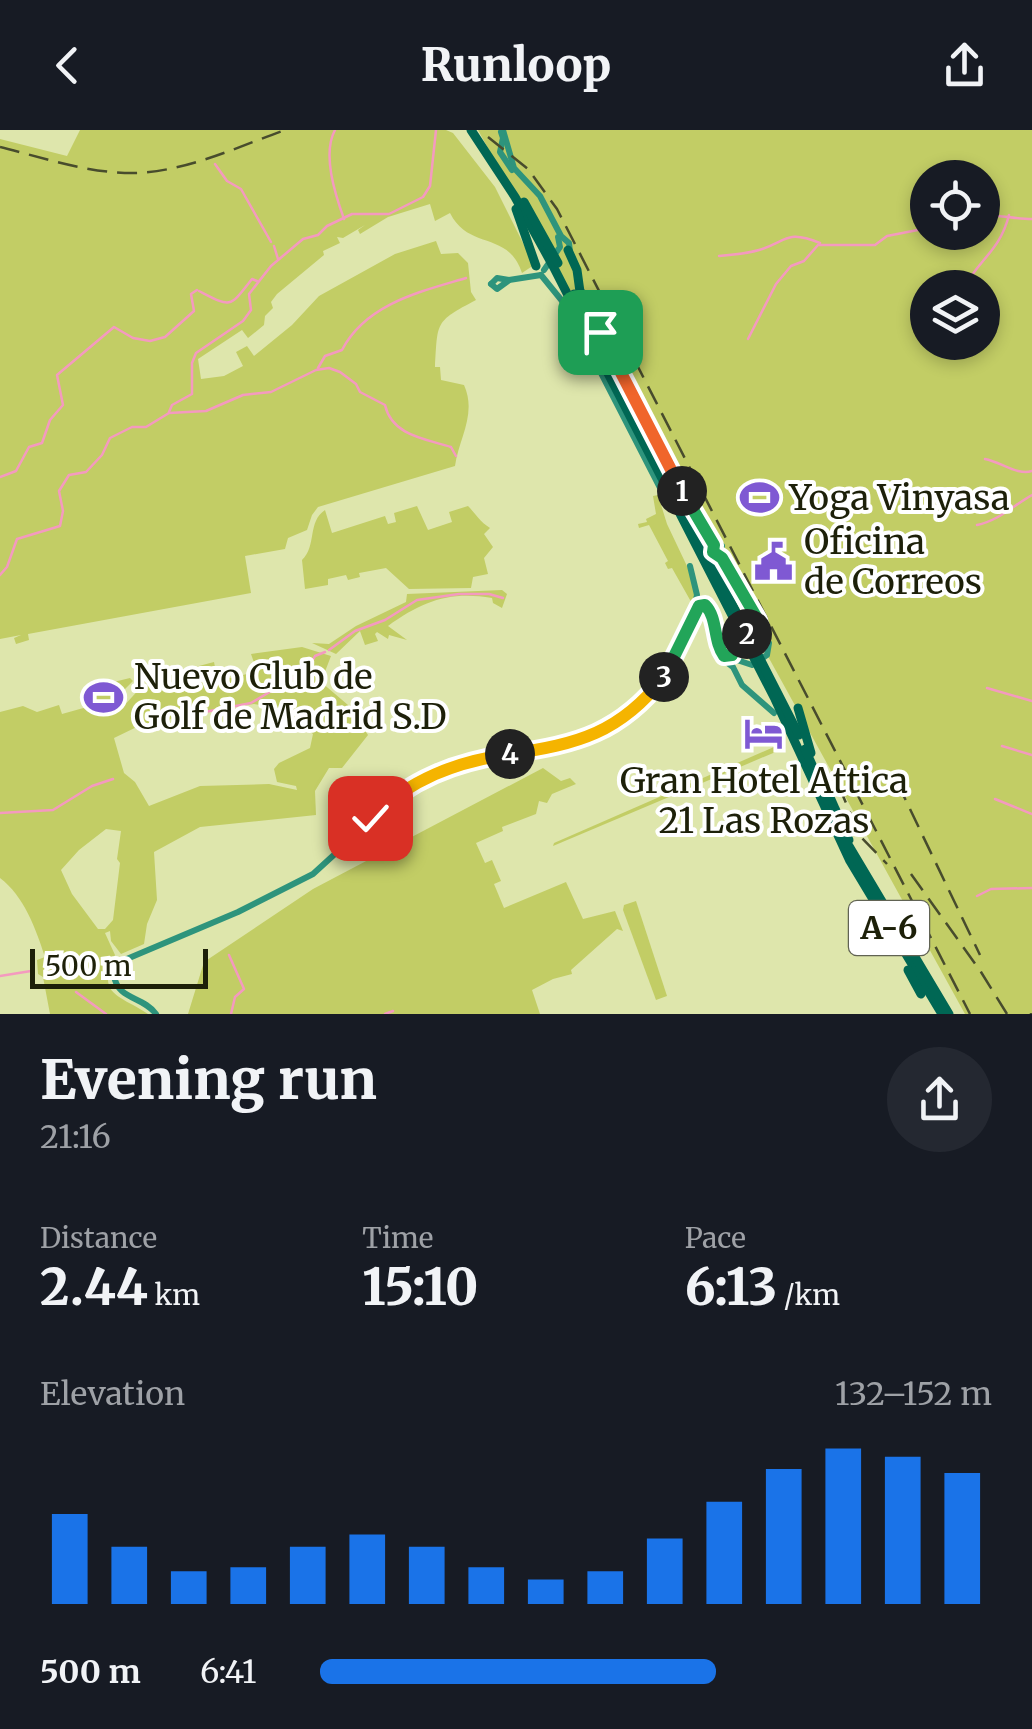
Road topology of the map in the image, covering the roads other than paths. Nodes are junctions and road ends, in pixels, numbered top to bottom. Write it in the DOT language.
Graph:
graph roads {
  1 [pos="472,130"];
  2 [pos="501,130"];
  3 [pos="506,141"];
  4 [pos="550,259"];
  5 [pos="504,281"];
  6 [pos="617,378"];
  7 [pos="660,488"];
  8 [pos="720,553"];
  9 [pos="690,566"];
  10 [pos="693,614"];
  11 [pos="734,617"];
  12 [pos="689,629"];
  13 [pos="724,632"];
  14 [pos="757,632"];
  15 [pos="768,641"];
  16 [pos="716,644"];
  17 [pos="736,653"];
  18 [pos="740,682"];
  19 [pos="798,708"];
  20 [pos="774,713"];
  21 [pos="839,840"];
  22 [pos="880,900"];
  23 [pos="922,994"];
  24 [pos="947,1012"];
  25 [pos="154,1014"];
  1 -- 4 [label="highway, A-6"];
  1 -- 4 [label="highway"];
  2 -- 3 [label="street"];
  3 -- 4 [label="street"];
  3 -- 4 [label="street"];
  4 -- 5 [label="street"];
  4 -- 6 [label="highway, A-6"];
  4 -- 6 [label="highway"];
  4 -- 7 [label="street"];
  4 -- 8 [label="street"];
  4 -- 11 [label="highway, A-6"];
  6 -- 22 [label="highway, A-6"];
  7 -- 11 [label="highway"];
  8 -- 14 [label="street"];
  8 -- 15 [label="street"];
  9 -- 10 [label="street"];
  10 -- 12 [label="street"];
  10 -- 17 [label="street"];
  11 -- 21 [label="highway, A-6"];
  12 -- 16 [label="street"];
  12 -- 25 [label="street"];
  13 -- 17 [label="street"];
  14 -- 15 [label="street"];
  14 -- 17 [label="street"];
  15 -- 17 [label="street"];
  16 -- 17 [label="street"];
  16 -- 18 [label="street"];
  17 -- 18 [label="street"];
  18 -- 20 [label="street"];
  19 -- 22 [label="highway"];
  21 -- 23 [label="highway"];
  21 -- 24 [label="highway, A-6"];
  22 -- 24 [label="highway, A-6"];
}
